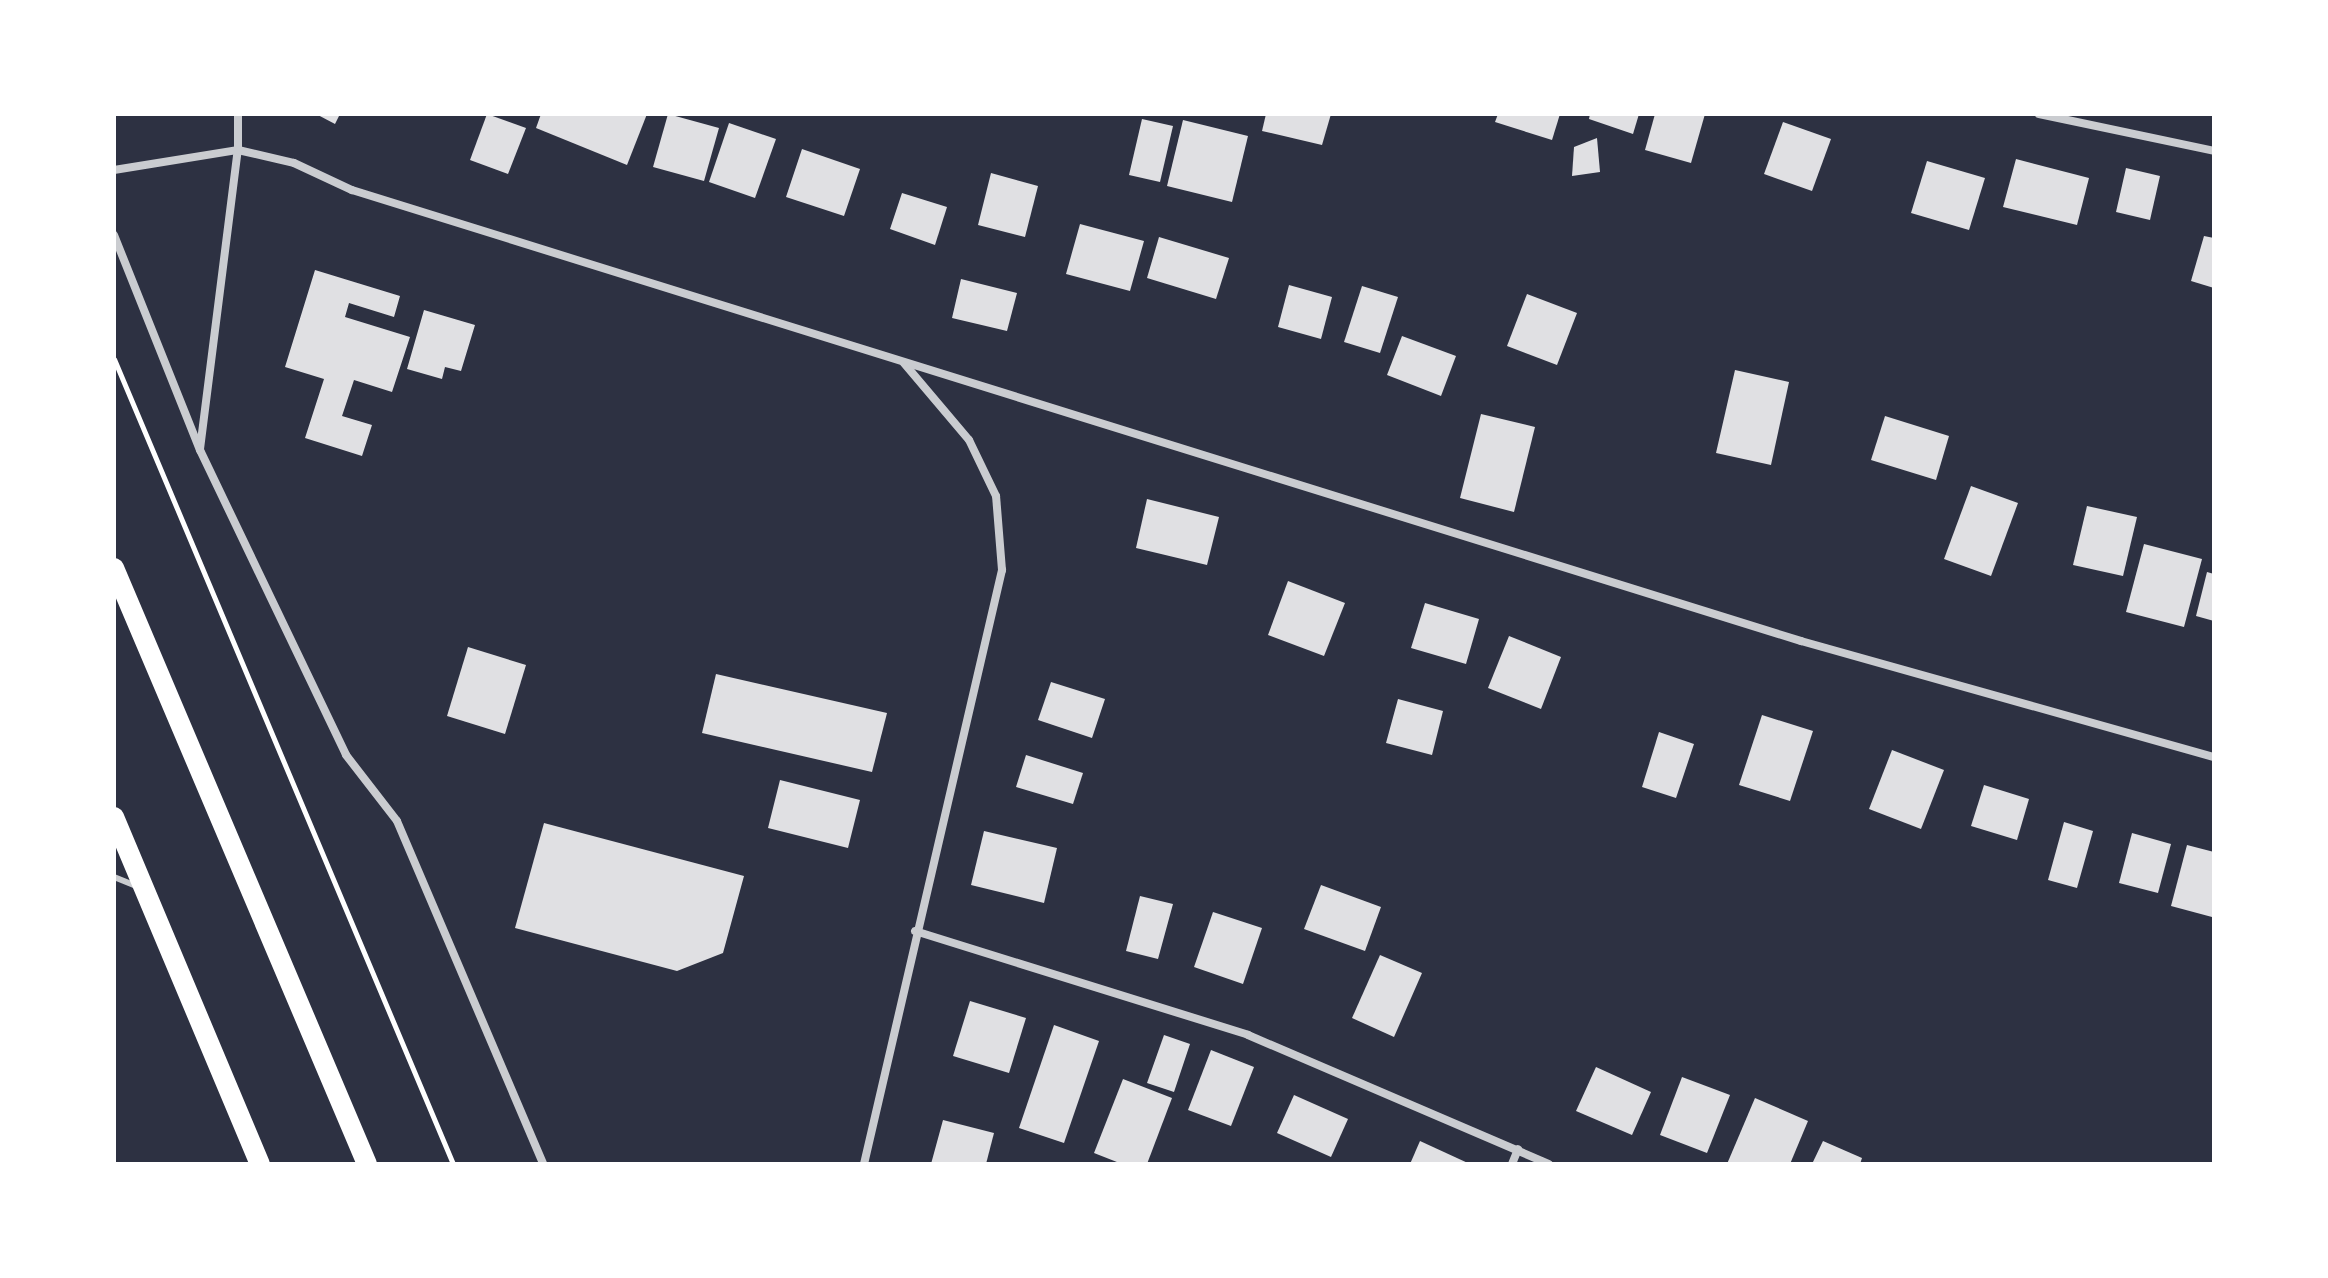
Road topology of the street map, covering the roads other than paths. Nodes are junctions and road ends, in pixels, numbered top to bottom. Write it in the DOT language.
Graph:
graph roads {
  1 [pos="238,114"];
  2 [pos="2039,114"];
  3 [pos="238,150"];
  4 [pos="2214,151"];
  5 [pos="114,170"];
  6 [pos="114,235"];
  7 [pos="902,361"];
  8 [pos="200,450"];
  9 [pos="114,568"];
  10 [pos="2214,757"];
  11 [pos="114,817"];
  12 [pos="114,877"];
  13 [pos="145,890"];
  14 [pos="915,931"];
  15 [pos="1518,1149"];
  16 [pos="260,1164"];
  17 [pos="367,1164"];
  18 [pos="543,1164"];
  19 [pos="864,1164"];
  20 [pos="1512,1164"];
  21 [pos="1549,1164"];
  1 -- 3 [label="street"];
  2 -- 4 [label="street"];
  3 -- 5 [label="street"];
  3 -- 7 [label="street"];
  3 -- 8 [label="street"];
  6 -- 8 [label="street"];
  7 -- 10 [label="street"];
  7 -- 14 [label="street"];
  8 -- 18 [label="street"];
  9 -- 17 [label="main road"];
  11 -- 13 [label="main road"];
  12 -- 13 [label="lane"];
  13 -- 16 [label="main road"];
  14 -- 15 [label="street"];
  14 -- 19 [label="street"];
  15 -- 20 [label="street"];
  15 -- 21 [label="street"];
}
